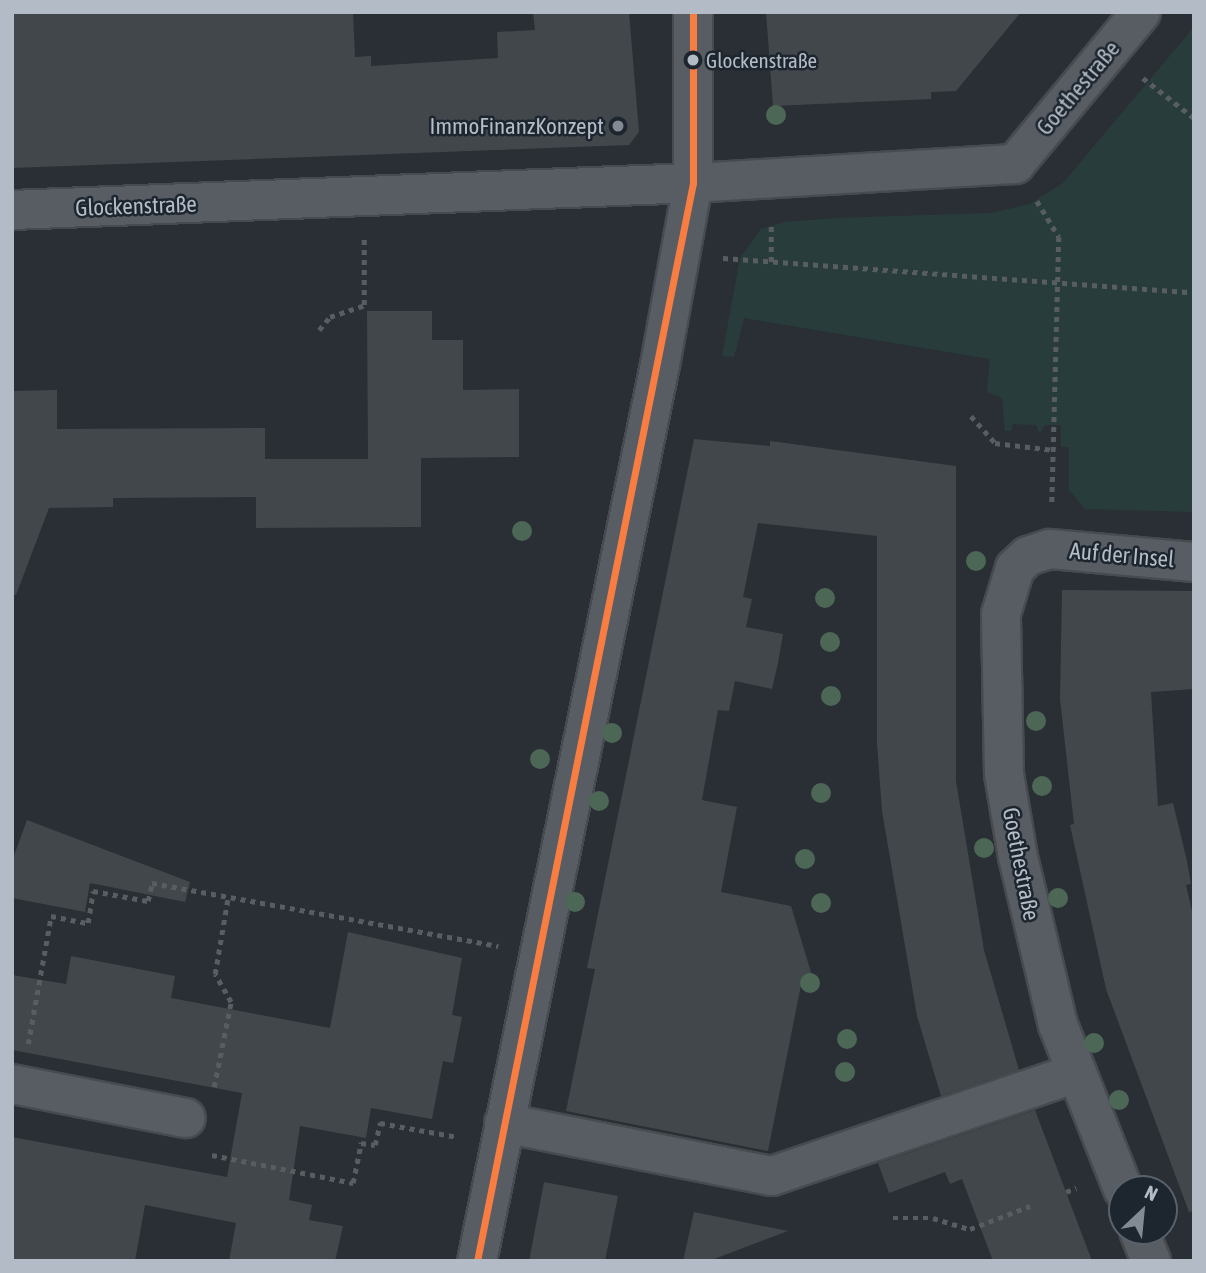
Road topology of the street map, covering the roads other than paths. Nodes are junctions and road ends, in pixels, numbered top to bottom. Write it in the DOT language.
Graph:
graph roads {
  1 [pos="693,12"];
  2 [pos="1141,12"];
  3 [pos="1015,164"];
  4 [pos="693,183"];
  5 [pos="12,210"];
  6 [pos="1051,531"];
  7 [pos="1194,562"];
  8 [pos="1077,1073"];
  9 [pos="16,1085"];
  10 [pos="182,1117"];
  11 [pos="502,1134"];
  12 [pos="1117,1175"];
  13 [pos="477,1261"];
  1 -- 4 [label="street"];
  2 -- 3 [label="street, Goethestraße"];
  3 -- 4 [label="street, Glockenstraße"];
  4 -- 5 [label="street, Glockenstraße"];
  4 -- 11 [label="street"];
  6 -- 7 [label="street, Auf der Insel"];
  6 -- 8 [label="street, Goethestraße"];
  8 -- 11 [label="street"];
  8 -- 12 [label="street, Goethestraße"];
  9 -- 10 [label="street"];
  11 -- 13 [label="street"];
}
